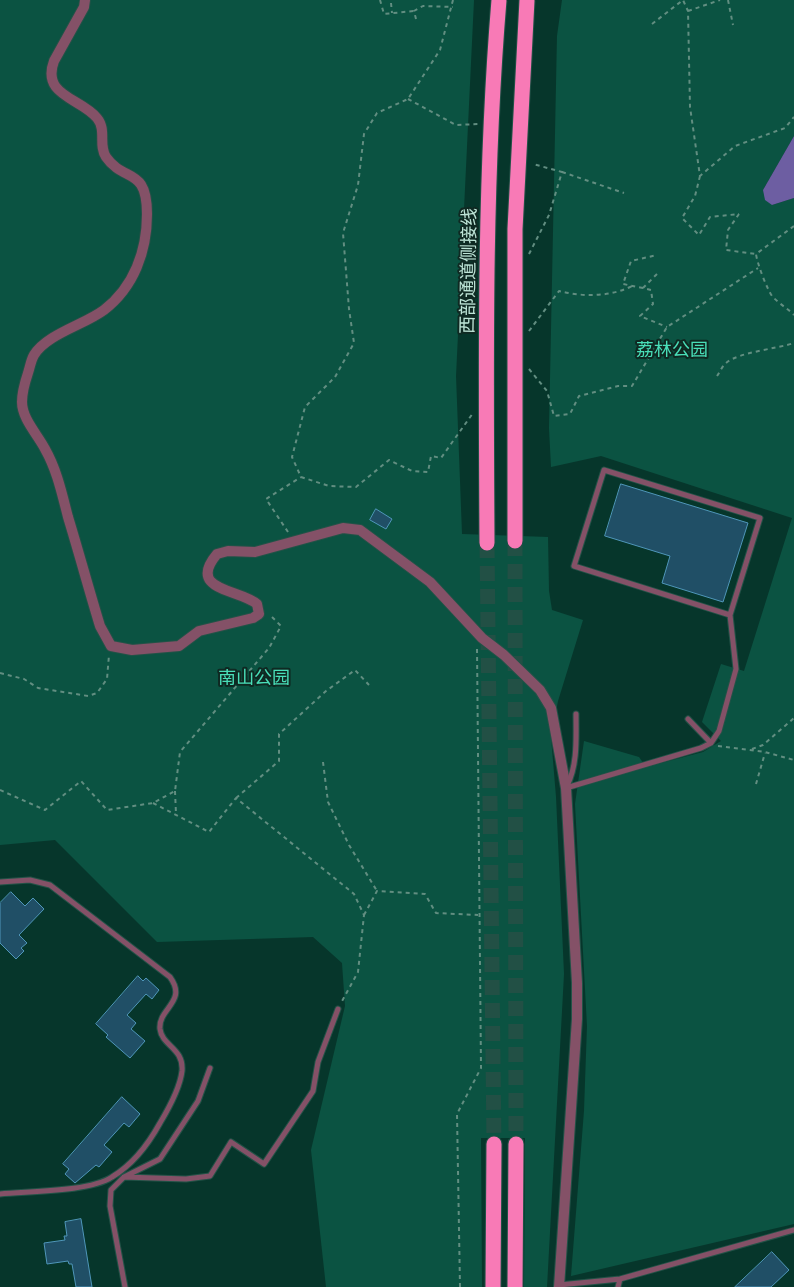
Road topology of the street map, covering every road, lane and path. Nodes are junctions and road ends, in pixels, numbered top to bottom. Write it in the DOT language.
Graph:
graph roads {
  1 [pos="85,0"];
  2 [pos="380,0"];
  3 [pos="453,0"];
  4 [pos="499,0"];
  5 [pos="527,0"];
  6 [pos="720,0"];
  7 [pos="728,0"];
  8 [pos="391,3"];
  9 [pos="453,7"];
  10 [pos="414,11"];
  11 [pos="688,11"];
  12 [pos="392,14"];
  13 [pos="416,19"];
  14 [pos="652,24"];
  15 [pos="733,25"];
  16 [pos="408,99"];
  17 [pos="794,117"];
  18 [pos="482,124"];
  19 [pos="526,162"];
  20 [pos="562,172"];
  21 [pos="700,176"];
  22 [pos="624,192"];
  23 [pos="794,226"];
  24 [pos="756,254"];
  25 [pos="657,255"];
  26 [pos="526,258"];
  27 [pos="758,268"];
  28 [pos="656,274"];
  29 [pos="632,286"];
  30 [pos="643,288"];
  31 [pos="794,315"];
  32 [pos="667,327"];
  33 [pos="524,335"];
  34 [pos="794,343"];
  35 [pos="527,368"];
  36 [pos="717,376"];
  37 [pos="478,408"];
  38 [pos="301,477"];
  39 [pos="515,541"];
  40 [pos="294,542"];
  41 [pos="487,543"];
  42 [pos="257,604"];
  43 [pos="730,615"];
  44 [pos="477,633"];
  45 [pos="111,646"];
  46 [pos="0,673"];
  47 [pos="370,685"];
  48 [pos="576,714"];
  49 [pos="794,718"];
  50 [pos="688,719"];
  51 [pos="711,743"];
  52 [pos="750,750"];
  53 [pos="765,752"];
  54 [pos="794,760"];
  55 [pos="323,762"];
  56 [pos="756,784"];
  57 [pos="566,788"];
  58 [pos="0,790"];
  59 [pos="175,791"];
  60 [pos="236,798"];
  61 [pos="153,803"];
  62 [pos="176,815"];
  63 [pos="0,882"];
  64 [pos="377,891"];
  65 [pos="364,915"];
  66 [pos="480,915"];
  67 [pos="338,1009"];
  68 [pos="210,1068"];
  69 [pos="494,1144"];
  70 [pos="516,1144"];
  71 [pos="124,1177"];
  72 [pos="0,1194"];
  73 [pos="794,1230"];
  74 [pos="620,1279"];
  75 [pos="559,1286"];
  76 [pos="126,1287"];
  77 [pos="460,1287"];
  78 [pos="494,1287"];
  79 [pos="515,1287"];
  80 [pos="618,1287"];
  1 -- 45 [label="street"];
  2 -- 12 [label="path"];
  3 -- 9 [label="path"];
  4 -- 41 [label="highway, 西部通道侧接线, bridge"];
  5 -- 39 [label="highway, bridge"];
  6 -- 11 [label="path"];
  7 -- 15 [label="path"];
  8 -- 12 [label="path"];
  9 -- 10 [label="path"];
  9 -- 16 [label="path"];
  10 -- 12 [label="path"];
  10 -- 13 [label="path"];
  11 -- 14 [label="path"];
  11 -- 21 [label="path"];
  16 -- 18 [label="path"];
  16 -- 38 [label="path"];
  17 -- 21 [label="path"];
  19 -- 20 [label="path"];
  20 -- 22 [label="path"];
  20 -- 26 [label="path"];
  21 -- 24 [label="path"];
  23 -- 24 [label="path"];
  24 -- 27 [label="path"];
  25 -- 29 [label="path"];
  27 -- 31 [label="path"];
  27 -- 32 [label="path"];
  28 -- 30 [label="path"];
  29 -- 30 [label="path"];
  29 -- 33 [label="path"];
  30 -- 32 [label="path"];
  32 -- 35 [label="path"];
  34 -- 36 [label="path"];
  37 -- 38 [label="path"];
  38 -- 40 [label="path"];
  40 -- 42 [label="street"];
  40 -- 44 [label="street"];
  42 -- 45 [label="street"];
  42 -- 59 [label="path"];
  43 -- 43 [label="lane"];
  43 -- 51 [label="lane"];
  44 -- 57 [label="street"];
  44 -- 66 [label="path"];
  45 -- 46 [label="path"];
  47 -- 60 [label="path"];
  48 -- 57 [label="lane"];
  49 -- 52 [label="path"];
  50 -- 51 [label="lane"];
  51 -- 52 [label="path"];
  51 -- 57 [label="lane"];
  52 -- 53 [label="path"];
  53 -- 54 [label="path"];
  53 -- 56 [label="path"];
  55 -- 64 [label="path"];
  57 -- 75 [label="street"];
  58 -- 61 [label="path"];
  59 -- 61 [label="path"];
  59 -- 62 [label="path"];
  60 -- 62 [label="path"];
  60 -- 65 [label="path"];
  61 -- 62 [label="path"];
  63 -- 72 [label="lane"];
  64 -- 65 [label="path"];
  64 -- 66 [label="path"];
  65 -- 67 [label="path"];
  66 -- 77 [label="path"];
  67 -- 71 [label="lane"];
  68 -- 71 [label="lane"];
  69 -- 78 [label="highway"];
  70 -- 79 [label="highway"];
  71 -- 76 [label="lane"];
  73 -- 74 [label="lane"];
  74 -- 75 [label="lane"];
  74 -- 80 [label="lane"];
}
